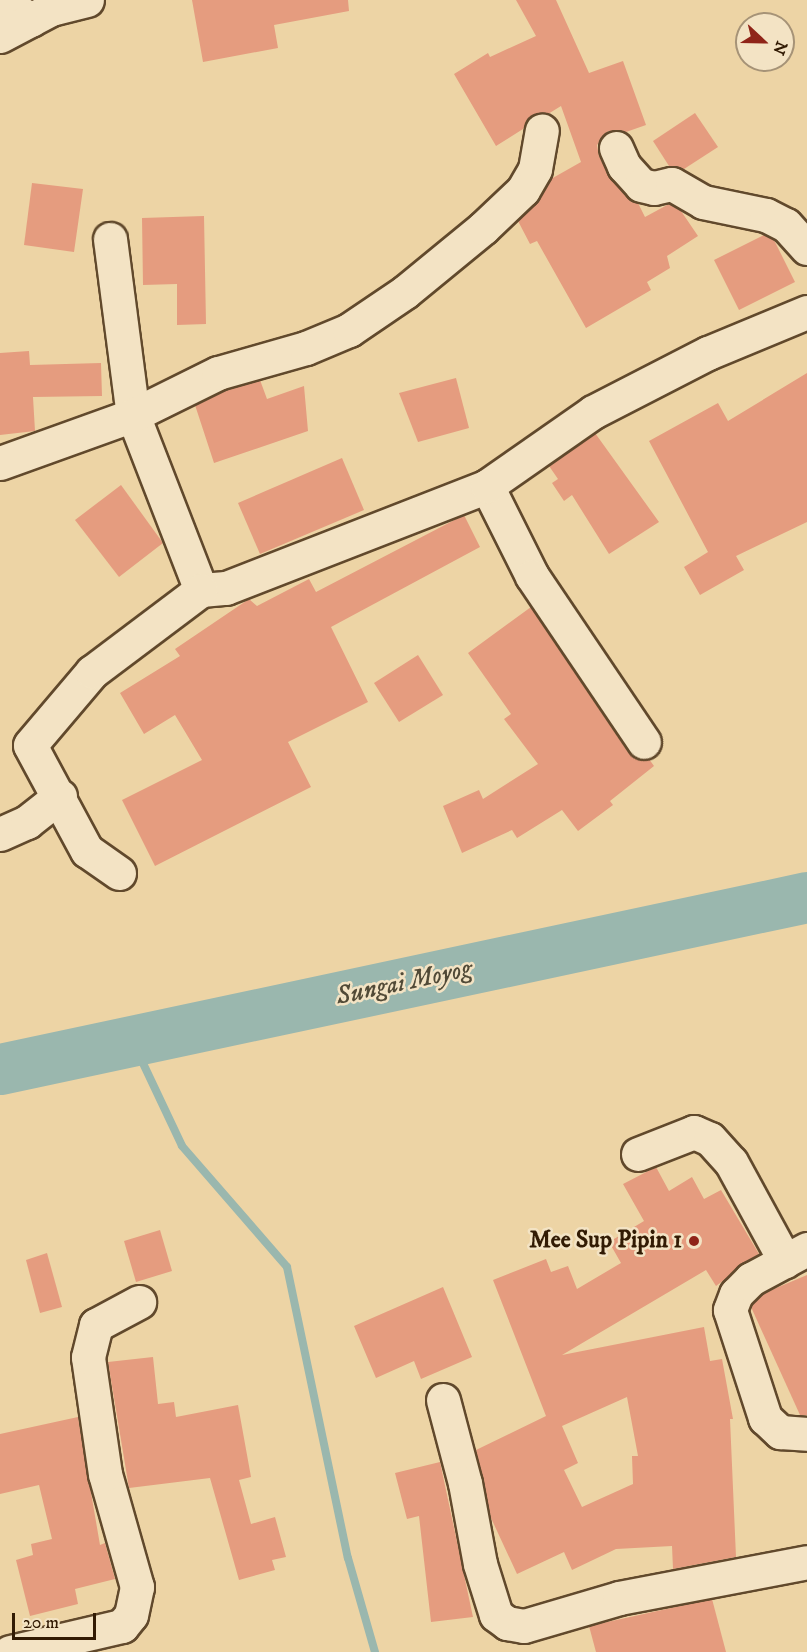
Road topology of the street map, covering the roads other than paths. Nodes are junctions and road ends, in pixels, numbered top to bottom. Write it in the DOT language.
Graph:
graph roads {
  1 [pos="87,0"];
  2 [pos="0,7"];
  3 [pos="31,20"];
  4 [pos="0,36"];
  5 [pos="542,131"];
  6 [pos="615,148"];
  7 [pos="110,239"];
  8 [pos="807,248"];
  9 [pos="807,312"];
  10 [pos="133,415"];
  11 [pos="0,463"];
  12 [pos="486,486"];
  13 [pos="201,590"];
  14 [pos="645,742"];
  15 [pos="60,796"];
  16 [pos="0,834"];
  17 [pos="119,873"];
  18 [pos="638,1154"];
  19 [pos="796,1255"];
  20 [pos="139,1302"];
  21 [pos="443,1400"];
  22 [pos="807,1434"];
  23 [pos="807,1562"];
  24 [pos="10,1652"];
  1 -- 3 [label="street"];
  2 -- 3 [label="street"];
  3 -- 4 [label="street"];
  5 -- 10 [label="street"];
  6 -- 8 [label="street"];
  7 -- 10 [label="street"];
  9 -- 12 [label="street"];
  10 -- 11 [label="street"];
  10 -- 13 [label="street"];
  12 -- 13 [label="street"];
  12 -- 14 [label="street"];
  13 -- 15 [label="street"];
  15 -- 16 [label="street"];
  15 -- 17 [label="street"];
  18 -- 19 [label="street"];
  19 -- 22 [label="street"];
  20 -- 24 [label="street"];
  21 -- 23 [label="street"];
}
